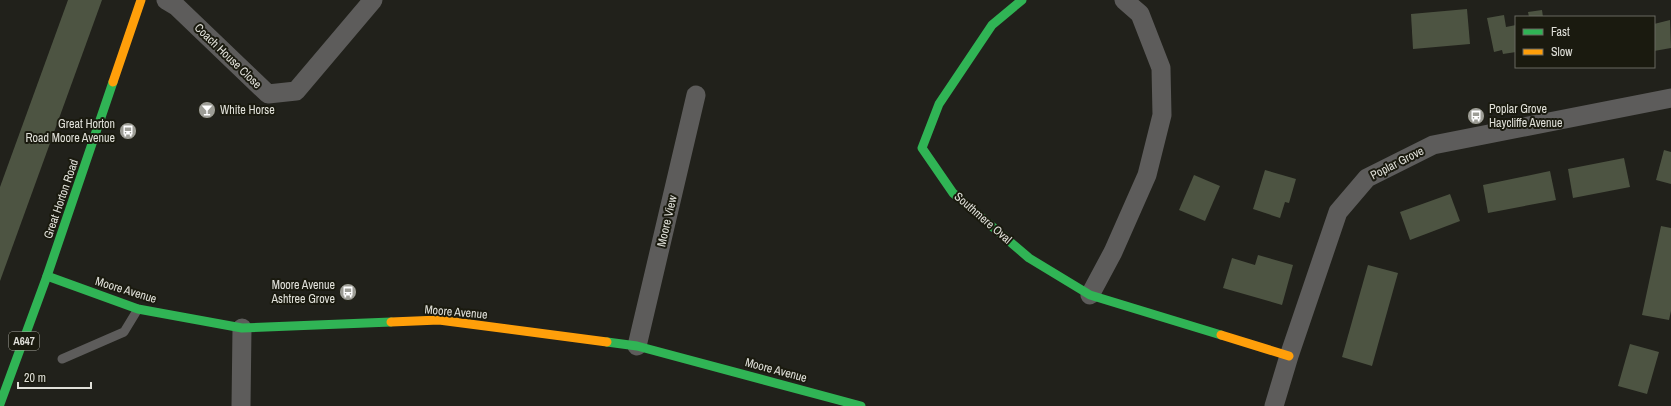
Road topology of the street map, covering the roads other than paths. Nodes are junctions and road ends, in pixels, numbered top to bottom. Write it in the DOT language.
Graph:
graph roads {
  1 [pos="141,0"];
  2 [pos="166,0"];
  3 [pos="374,0"];
  4 [pos="1022,0"];
  5 [pos="1124,0"];
  6 [pos="696,95"];
  7 [pos="1671,98"];
  8 [pos="47,276"];
  9 [pos="1090,295"];
  10 [pos="138,309"];
  11 [pos="242,328"];
  12 [pos="637,346"];
  13 [pos="1289,356"];
  14 [pos="62,358"];
  15 [pos="0,374"];
  16 [pos="8,384"];
  17 [pos="0,404"];
  18 [pos="242,406"];
  19 [pos="861,406"];
  20 [pos="1274,406"];
  1 -- 8 [label="street, Great Horton Road / A647"];
  2 -- 3 [label="street, Coach House Close"];
  4 -- 9 [label="street, Southmere Oval"];
  5 -- 9 [label="street"];
  6 -- 12 [label="street, Moore View"];
  7 -- 13 [label="street, Poplar Grove"];
  8 -- 10 [label="street, Moore Avenue"];
  8 -- 16 [label="street, Great Horton Road / A647"];
  9 -- 13 [label="street, Southmere Oval"];
  10 -- 11 [label="street, Moore Avenue"];
  10 -- 14 [label="lane"];
  11 -- 12 [label="street, Moore Avenue"];
  11 -- 18 [label="street"];
  12 -- 19 [label="street, Moore Avenue"];
  13 -- 20 [label="street, Poplar Grove"];
  15 -- 16 [label="street"];
  16 -- 17 [label="street, Great Horton Road / A647"];
}
